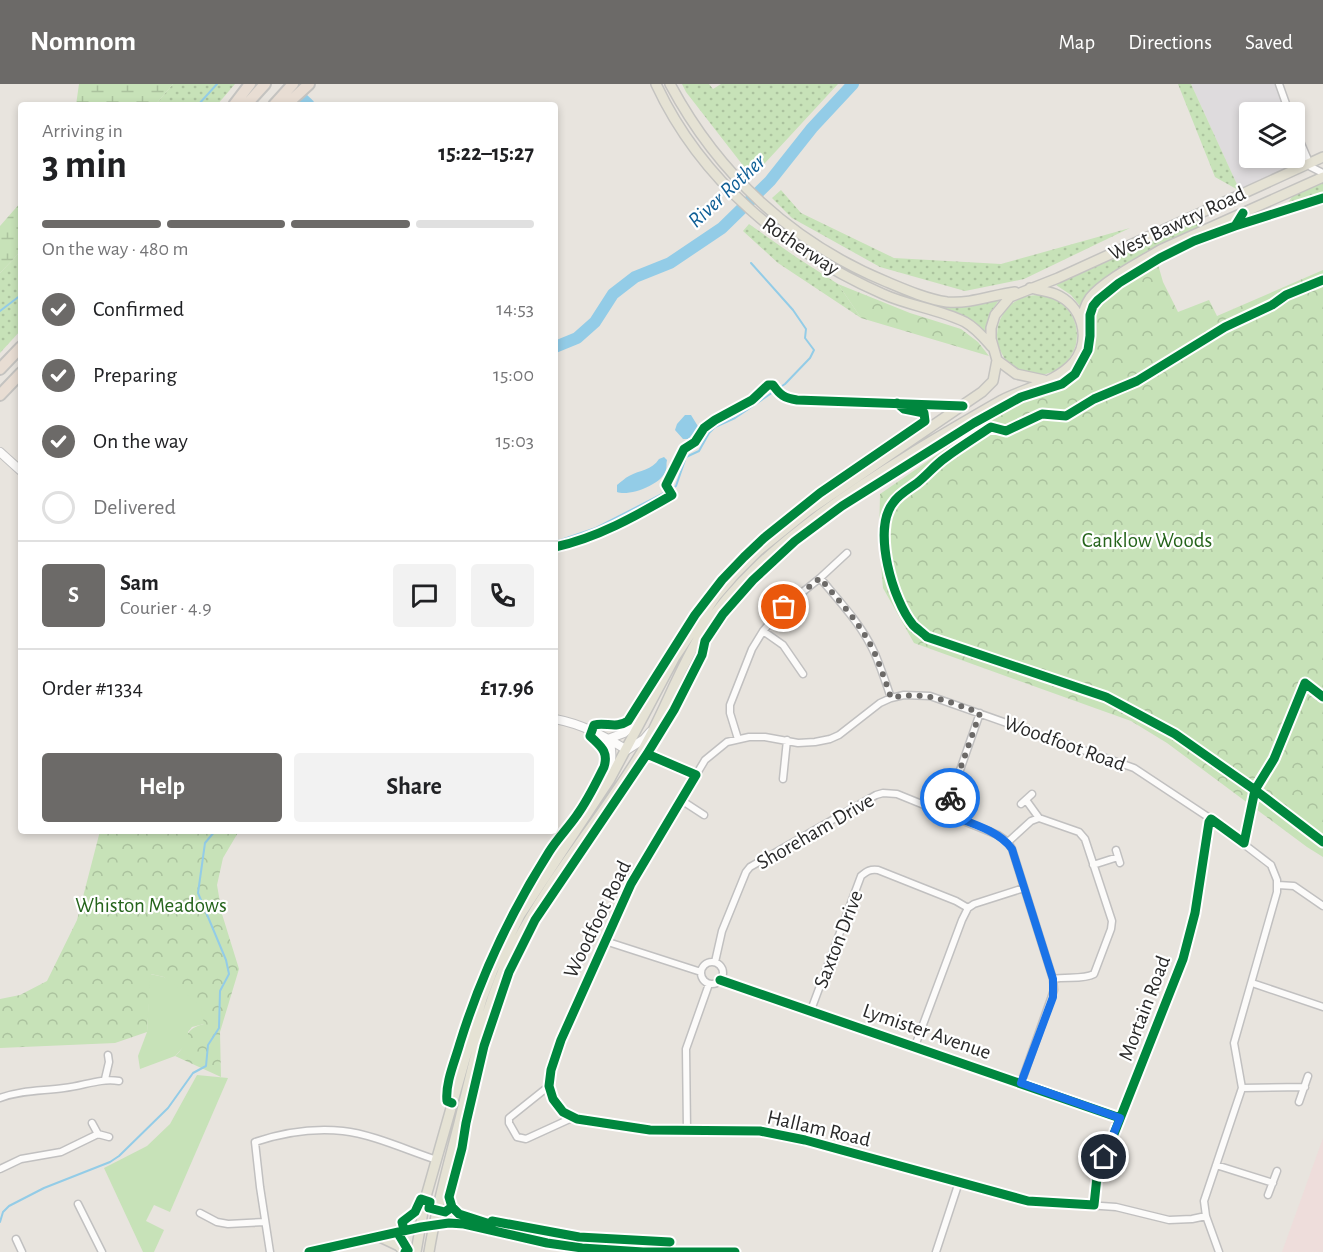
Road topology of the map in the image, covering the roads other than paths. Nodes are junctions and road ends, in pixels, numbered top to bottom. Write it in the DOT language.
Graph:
graph roads {
  1 [pos="250,84"];
  2 [pos="265,84"];
  3 [pos="293,84"];
  4 [pos="309,84"];
  5 [pos="656,84"];
  6 [pos="670,84"];
  7 [pos="1279,84"];
  8 [pos="236,102"];
  9 [pos="249,102"];
  10 [pos="284,102"];
  11 [pos="284,102"];
  12 [pos="1285,102"];
  13 [pos="1305,153"];
  14 [pos="1323,157"];
  15 [pos="1309,163"];
  16 [pos="1323,175"];
  17 [pos="1030,288"];
  18 [pos="1018,292"];
  19 [pos="1082,321"];
  20 [pos="993,348"];
  21 [pos="18,350"];
  22 [pos="997,360"];
  23 [pos="0,369"];
  24 [pos="18,376"];
  25 [pos="1046,380"];
  26 [pos="0,395"];
  27 [pos="938,422"];
  28 [pos="962,423"];
  29 [pos="0,452"];
  30 [pos="18,468"];
  31 [pos="847,553"];
  32 [pos="820,578"];
  33 [pos="763,631"];
  34 [pos="803,674"];
  35 [pos="891,698"];
  36 [pos="646,713"];
  37 [pos="980,713"];
  38 [pos="558,720"];
  39 [pos="654,726"];
  40 [pos="608,739"];
  41 [pos="738,739"];
  42 [pos="787,741"];
  43 [pos="627,750"];
  44 [pos="783,779"];
  45 [pos="604,788"];
  46 [pos="1032,795"];
  47 [pos="681,800"];
  48 [pos="945,813"];
  49 [pos="704,815"];
  50 [pos="1039,818"];
  51 [pos="1211,819"];
  52 [pos="1008,842"];
  53 [pos="1118,857"];
  54 [pos="1093,865"];
  55 [pos="1278,885"];
  56 [pos="1024,888"];
  57 [pos="1323,906"];
  58 [pos="968,908"];
  59 [pos="605,941"];
  60 [pos="715,962"];
  61 [pos="700,972"];
  62 [pos="1053,979"];
  63 [pos="720,980"];
  64 [pos="1252,983"];
  65 [pos="709,984"];
  66 [pos="1323,1007"];
  67 [pos="811,1010"];
  68 [pos="915,1046"];
  69 [pos="108,1055"];
  70 [pos="1308,1076"];
  71 [pos="105,1079"];
  72 [pos="119,1081"];
  73 [pos="1021,1083"];
  74 [pos="549,1086"];
  75 [pos="1305,1087"];
  76 [pos="1242,1088"];
  77 [pos="0,1098"];
  78 [pos="1299,1102"];
  79 [pos="572,1118"];
  80 [pos="1120,1118"];
  81 [pos="92,1123"];
  82 [pos="687,1130"];
  83 [pos="98,1134"];
  84 [pos="109,1137"];
  85 [pos="437,1160"];
  86 [pos="1215,1165"];
  87 [pos="0,1169"];
  88 [pos="1277,1172"];
  89 [pos="445,1178"];
  90 [pos="959,1182"];
  91 [pos="1273,1183"];
  92 [pos="1268,1195"];
  93 [pos="78,1204"];
  94 [pos="1094,1205"];
  95 [pos="200,1213"];
  96 [pos="1206,1216"];
  97 [pos="265,1222"];
  98 [pos="464,1224"];
  99 [pos="433,1225"];
  100 [pos="421,1227"];
  101 [pos="380,1237"];
  102 [pos="16,1239"];
  103 [pos="719,1251"];
  104 [pos="22,1252"];
  105 [pos="102,1252"];
  106 [pos="270,1252"];
  107 [pos="309,1252"];
  108 [pos="404,1252"];
  109 [pos="416,1252"];
  110 [pos="429,1252"];
  111 [pos="735,1252"];
  112 [pos="936,1252"];
  113 [pos="1219,1252"];
  1 -- 8 [label="highway"];
  2 -- 9 [label="highway"];
  3 -- 10 [label="highway"];
  4 -- 11 [label="highway"];
  5 -- 20 [label="main road, Rotherway"];
  6 -- 18 [label="main road, Rotherway"];
  7 -- 12 [label="street"];
  13 -- 15 [label="street"];
  14 -- 15 [label="main road, West Bawtry Road"];
  15 -- 16 [label="street"];
  15 -- 17 [label="main road, West Bawtry Road"];
  16 -- 19 [label="main road, West Bawtry Road"];
  17 -- 18 [label="main road"];
  17 -- 19 [label="main road"];
  18 -- 20 [label="main road"];
  19 -- 25 [label="main road"];
  20 -- 22 [label="main road"];
  21 -- 23 [label="highway"];
  22 -- 25 [label="main road"];
  22 -- 27 [label="main road"];
  24 -- 26 [label="highway"];
  25 -- 28 [label="main road"];
  27 -- 28 [label="main road"];
  27 -- 36 [label="main road"];
  28 -- 39 [label="main road"];
  29 -- 30 [label="street"];
  31 -- 32 [label="street"];
  32 -- 33 [label="street"];
  32 -- 35 [label="street"];
  33 -- 34 [label="street"];
  33 -- 41 [label="street"];
  35 -- 37 [label="street, Woodfoot Road"];
  35 -- 42 [label="street, Woodfoot Road"];
  36 -- 40 [label="street"];
  36 -- 43 [label="main road"];
  37 -- 48 [label="street"];
  37 -- 51 [label="street, Woodfoot Road"];
  38 -- 40 [label="street"];
  39 -- 43 [label="street"];
  39 -- 89 [label="main road"];
  40 -- 43 [label="street"];
  40 -- 45 [label="street"];
  41 -- 42 [label="street, Woodfoot Road"];
  41 -- 47 [label="street, Woodfoot Road"];
  42 -- 44 [label="street"];
  43 -- 45 [label="main road"];
  45 -- 85 [label="main road"];
  46 -- 50 [label="street"];
  47 -- 49 [label="street"];
  47 -- 59 [label="street, Woodfoot Road"];
  48 -- 52 [label="street, Shoreham Drive"];
  48 -- 60 [label="street, Shoreham Drive"];
  50 -- 52 [label="street"];
  50 -- 54 [label="street"];
  51 -- 55 [label="street, Woodfoot Road"];
  51 -- 80 [label="street, Mortain Road"];
  52 -- 56 [label="street"];
  53 -- 54 [label="street"];
  54 -- 62 [label="street"];
  55 -- 57 [label="street"];
  55 -- 64 [label="street"];
  56 -- 58 [label="street"];
  56 -- 62 [label="street"];
  58 -- 67 [label="street, Saxton Drive"];
  58 -- 68 [label="street"];
  59 -- 61 [label="street"];
  59 -- 74 [label="street, Woodfoot Road"];
  60 -- 61 [label="street"];
  60 -- 63 [label="street"];
  61 -- 65 [label="street"];
  62 -- 73 [label="street"];
  63 -- 65 [label="street"];
  63 -- 67 [label="street, Lymister Avenue"];
  64 -- 66 [label="street"];
  64 -- 76 [label="street"];
  65 -- 82 [label="street"];
  67 -- 68 [label="street, Lymister Avenue"];
  68 -- 73 [label="street, Lymister Avenue"];
  69 -- 71 [label="street"];
  70 -- 75 [label="street"];
  71 -- 72 [label="street"];
  71 -- 77 [label="street"];
  73 -- 80 [label="street, Lymister Avenue"];
  74 -- 79 [label="street"];
  74 -- 79 [label="street"];
  75 -- 76 [label="street"];
  75 -- 78 [label="street"];
  76 -- 86 [label="street"];
  79 -- 82 [label="street, Hallam Road"];
  80 -- 94 [label="street, Mortain Road"];
  81 -- 83 [label="street"];
  82 -- 90 [label="street, Hallam Road"];
  83 -- 84 [label="street"];
  83 -- 87 [label="street"];
  85 -- 97 [label="street"];
  85 -- 100 [label="main road"];
  86 -- 91 [label="street"];
  86 -- 96 [label="street"];
  88 -- 91 [label="street"];
  89 -- 98 [label="main road"];
  89 -- 99 [label="main road"];
  90 -- 94 [label="street, Hallam Road"];
  90 -- 112 [label="street"];
  91 -- 92 [label="street"];
  93 -- 105 [label="street"];
  94 -- 96 [label="street, Hallam Road"];
  95 -- 97 [label="street"];
  96 -- 113 [label="street"];
  97 -- 106 [label="street"];
  98 -- 99 [label="main road"];
  98 -- 103 [label="main road"];
  99 -- 100 [label="main road"];
  99 -- 110 [label="main road"];
  100 -- 101 [label="main road"];
  100 -- 109 [label="main road"];
  101 -- 107 [label="main road"];
  101 -- 108 [label="main road"];
  102 -- 104 [label="street"];
  103 -- 111 [label="main road"];
}
